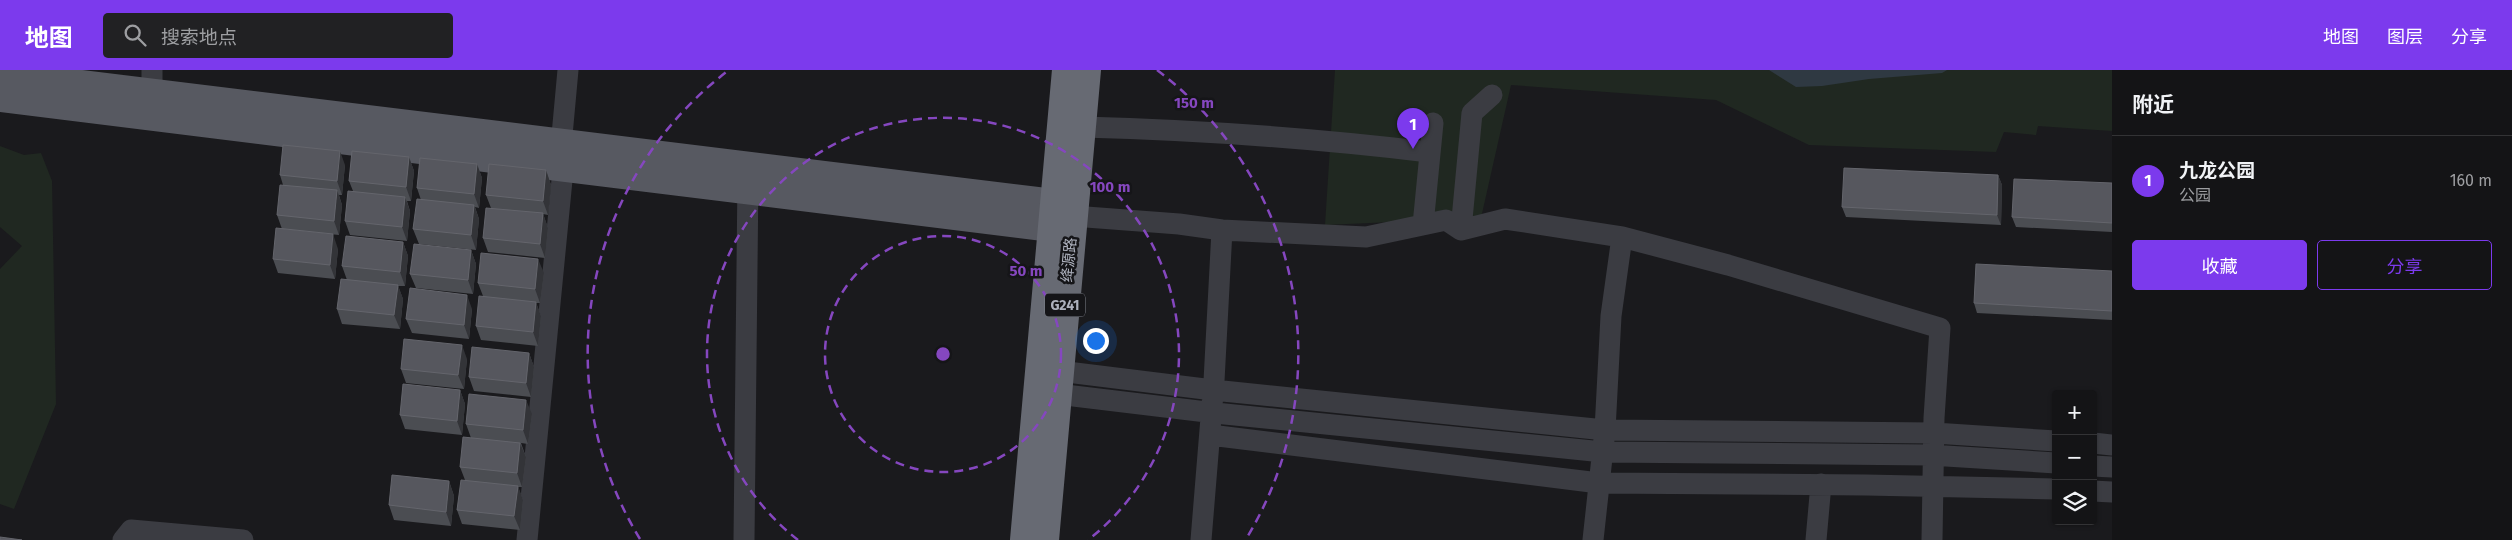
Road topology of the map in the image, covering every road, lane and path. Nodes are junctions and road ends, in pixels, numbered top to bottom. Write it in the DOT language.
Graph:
graph roads {
  1 [pos="568,70"];
  2 [pos="1066,70"];
  3 [pos="1087,70"];
  4 [pos="0,74"];
  5 [pos="1492,95"];
  6 [pos="0,98"];
  7 [pos="152,101"];
  8 [pos="1433,123"];
  9 [pos="1082,127"];
  10 [pos="1429,152"];
  11 [pos="560,167"];
  12 [pos="748,178"];
  13 [pos="1059,216"];
  14 [pos="1423,225"];
  15 [pos="1222,230"];
  16 [pos="1461,230"];
  17 [pos="1622,237"];
  18 [pos="1058,382"];
  19 [pos="1213,390"];
  20 [pos="1212,412"];
  21 [pos="1605,430"];
  22 [pos="1934,433"];
  23 [pos="1210,435"];
  24 [pos="2052,441"];
  25 [pos="2097,443"];
  26 [pos="2112,444"];
  27 [pos="1602,452"];
  28 [pos="1933,455"];
  29 [pos="2052,463"];
  30 [pos="2097,466"];
  31 [pos="2112,467"];
  32 [pos="1599,483"];
  33 [pos="1821,484"];
  34 [pos="1933,488"];
  35 [pos="2052,489"];
  36 [pos="2097,491"];
  37 [pos="2112,492"];
  38 [pos="123,540"];
  39 [pos="244,540"];
  40 [pos="527,540"];
  41 [pos="744,540"];
  42 [pos="1024,540"];
  43 [pos="1045,540"];
  44 [pos="1201,540"];
  45 [pos="1594,540"];
  46 [pos="1816,540"];
  47 [pos="1932,540"];
  1 -- 11 [label="street"];
  2 -- 13 [label="highway, 绛源路 / G241"];
  3 -- 9 [label="highway, 绛源路 / G241"];
  4 -- 7 [label="main road"];
  5 -- 16 [label="street"];
  6 -- 7 [label="main road"];
  7 -- 11 [label="main road"];
  8 -- 10 [label="street"];
  9 -- 10 [label="street"];
  9 -- 13 [label="highway, 绛源路 / G241"];
  10 -- 14 [label="street"];
  11 -- 12 [label="main road"];
  11 -- 40 [label="street"];
  12 -- 13 [label="main road"];
  12 -- 41 [label="street"];
  13 -- 15 [label="street"];
  13 -- 18 [label="highway, 绛源路 / G241"];
  13 -- 42 [label="highway, 绛源路 / G241"];
  14 -- 15 [label="street"];
  14 -- 16 [label="street"];
  15 -- 19 [label="street"];
  16 -- 17 [label="street"];
  17 -- 21 [label="street"];
  17 -- 22 [label="street"];
  18 -- 19 [label="street"];
  18 -- 20 [label="street"];
  18 -- 43 [label="highway, 绛源路 / G241"];
  19 -- 20 [label="street"];
  19 -- 21 [label="street"];
  20 -- 23 [label="street"];
  20 -- 27 [label="street"];
  21 -- 22 [label="street"];
  21 -- 27 [label="street"];
  22 -- 24 [label="street"];
  22 -- 28 [label="street"];
  23 -- 32 [label="street"];
  23 -- 44 [label="street"];
  25 -- 26 [label="street"];
  27 -- 28 [label="street"];
  27 -- 32 [label="street"];
  28 -- 29 [label="street"];
  28 -- 34 [label="street"];
  30 -- 31 [label="street"];
  32 -- 33 [label="street"];
  32 -- 45 [label="street"];
  33 -- 34 [label="street"];
  33 -- 46 [label="street"];
  34 -- 35 [label="street"];
  34 -- 47 [label="street"];
  36 -- 37 [label="street"];
  38 -- 39 [label="street"];
}
